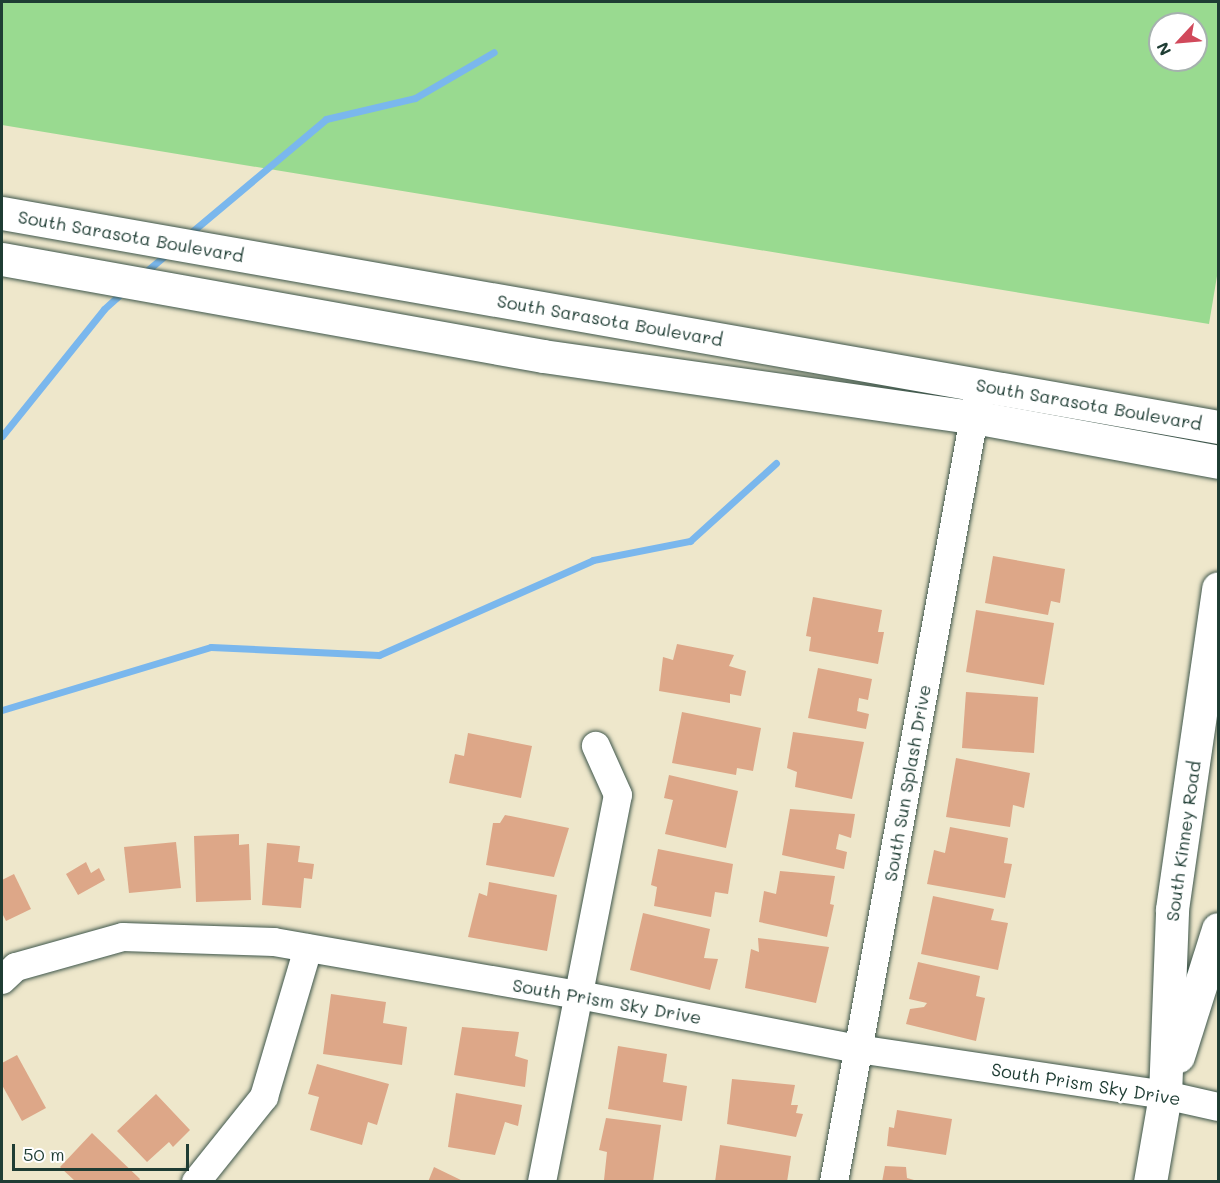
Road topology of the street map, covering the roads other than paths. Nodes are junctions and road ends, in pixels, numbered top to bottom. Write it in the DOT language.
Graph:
graph roads {
  1 [pos="2,213"];
  2 [pos="2,260"];
  3 [pos="980,385"];
  4 [pos="974,417"];
  5 [pos="1218,427"];
  6 [pos="1218,462"];
  7 [pos="1218,588"];
  8 [pos="596,746"];
  9 [pos="1218,929"];
  10 [pos="308,948"];
  11 [pos="2,980"];
  12 [pos="579,995"];
  13 [pos="858,1049"];
  14 [pos="1165,1095"];
  15 [pos="1218,1107"];
  16 [pos="196,1182"];
  17 [pos="542,1182"];
  18 [pos="834,1182"];
  19 [pos="1150,1182"];
  1 -- 3 [label="street, South Sarasota Boulevard"];
  2 -- 4 [label="street, South Sarasota Boulevard"];
  3 -- 4 [label="street, South Sun Splash Drive"];
  3 -- 5 [label="street, South Sarasota Boulevard"];
  4 -- 6 [label="street, South Sarasota Boulevard"];
  4 -- 13 [label="street, South Sun Splash Drive"];
  7 -- 14 [label="street, South Kinney Road"];
  8 -- 12 [label="street"];
  9 -- 14 [label="street, South Kinney Road"];
  10 -- 11 [label="street, South Prism Sky Drive"];
  10 -- 12 [label="street, South Prism Sky Drive"];
  10 -- 16 [label="street"];
  12 -- 13 [label="street, South Prism Sky Drive"];
  12 -- 17 [label="street"];
  13 -- 14 [label="street, South Prism Sky Drive"];
  13 -- 18 [label="street, South Sun Splash Drive"];
  14 -- 15 [label="street, South Prism Sky Drive"];
  14 -- 19 [label="street, South Kinney Road"];
}
